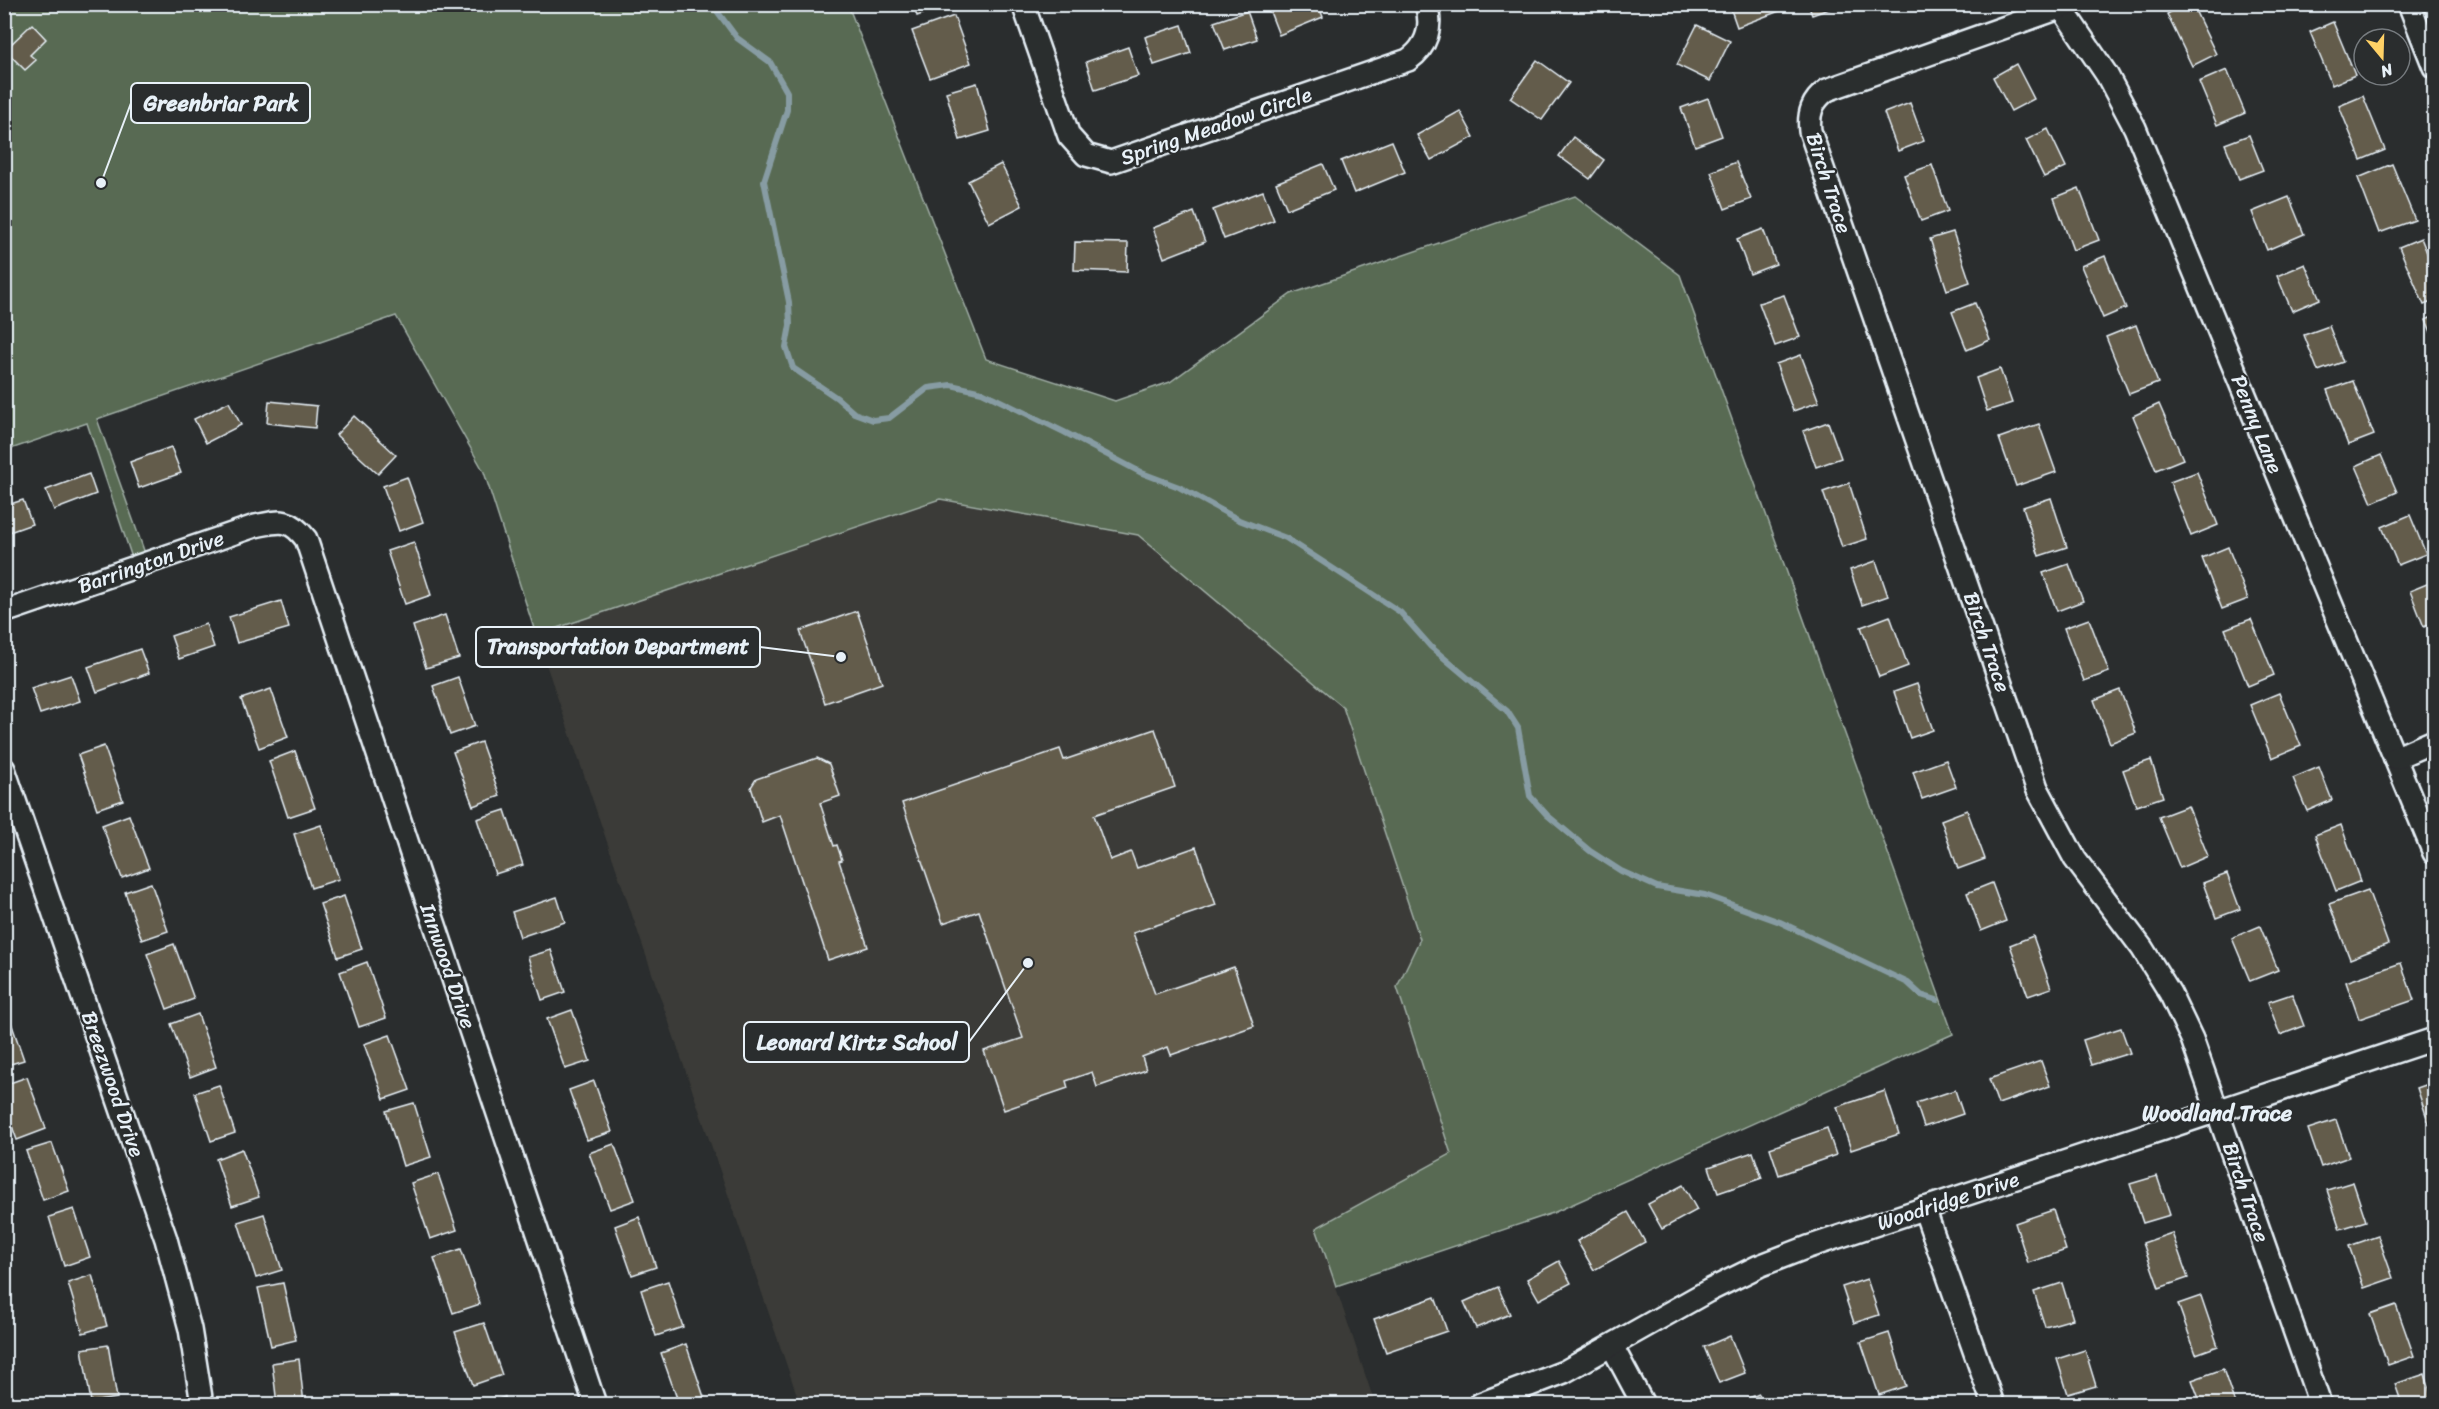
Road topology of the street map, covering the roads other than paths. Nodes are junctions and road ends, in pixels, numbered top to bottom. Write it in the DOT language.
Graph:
graph roads {
  1 [pos="1023,4"];
  2 [pos="1426,4"];
  3 [pos="2409,4"];
  4 [pos="2064,6"];
  5 [pos="2434,67"];
  6 [pos="298,528"];
  7 [pos="4,612"];
  8 [pos="2434,741"];
  9 [pos="2395,758"];
  10 [pos="4,768"];
  11 [pos="2434,853"];
  12 [pos="2434,1040"];
  13 [pos="2218,1111"];
  14 [pos="1924,1208"];
  15 [pos="1612,1346"];
  16 [pos="202,1404"];
  17 [pos="596,1404"];
  18 [pos="1480,1404"];
  19 [pos="1643,1404"];
  20 [pos="1992,1404"];
  21 [pos="2320,1404"];
  1 -- 2 [label="street, Spring Meadow Circle"];
  3 -- 5 [label="street"];
  4 -- 9 [label="street, Penny Lane"];
  4 -- 13 [label="street, Birch Trace"];
  6 -- 7 [label="street, Barrington Drive"];
  6 -- 17 [label="street, Innwood Drive"];
  8 -- 9 [label="street"];
  9 -- 11 [label="street, Penny Lane"];
  10 -- 16 [label="street, Breezwood Drive"];
  12 -- 13 [label="street, Woodridge Drive"];
  13 -- 14 [label="street, Woodridge Drive"];
  13 -- 21 [label="street, Birch Trace"];
  14 -- 15 [label="street, Woodridge Drive"];
  14 -- 20 [label="street"];
  15 -- 18 [label="street, Woodridge Drive"];
  15 -- 19 [label="street"];
}
